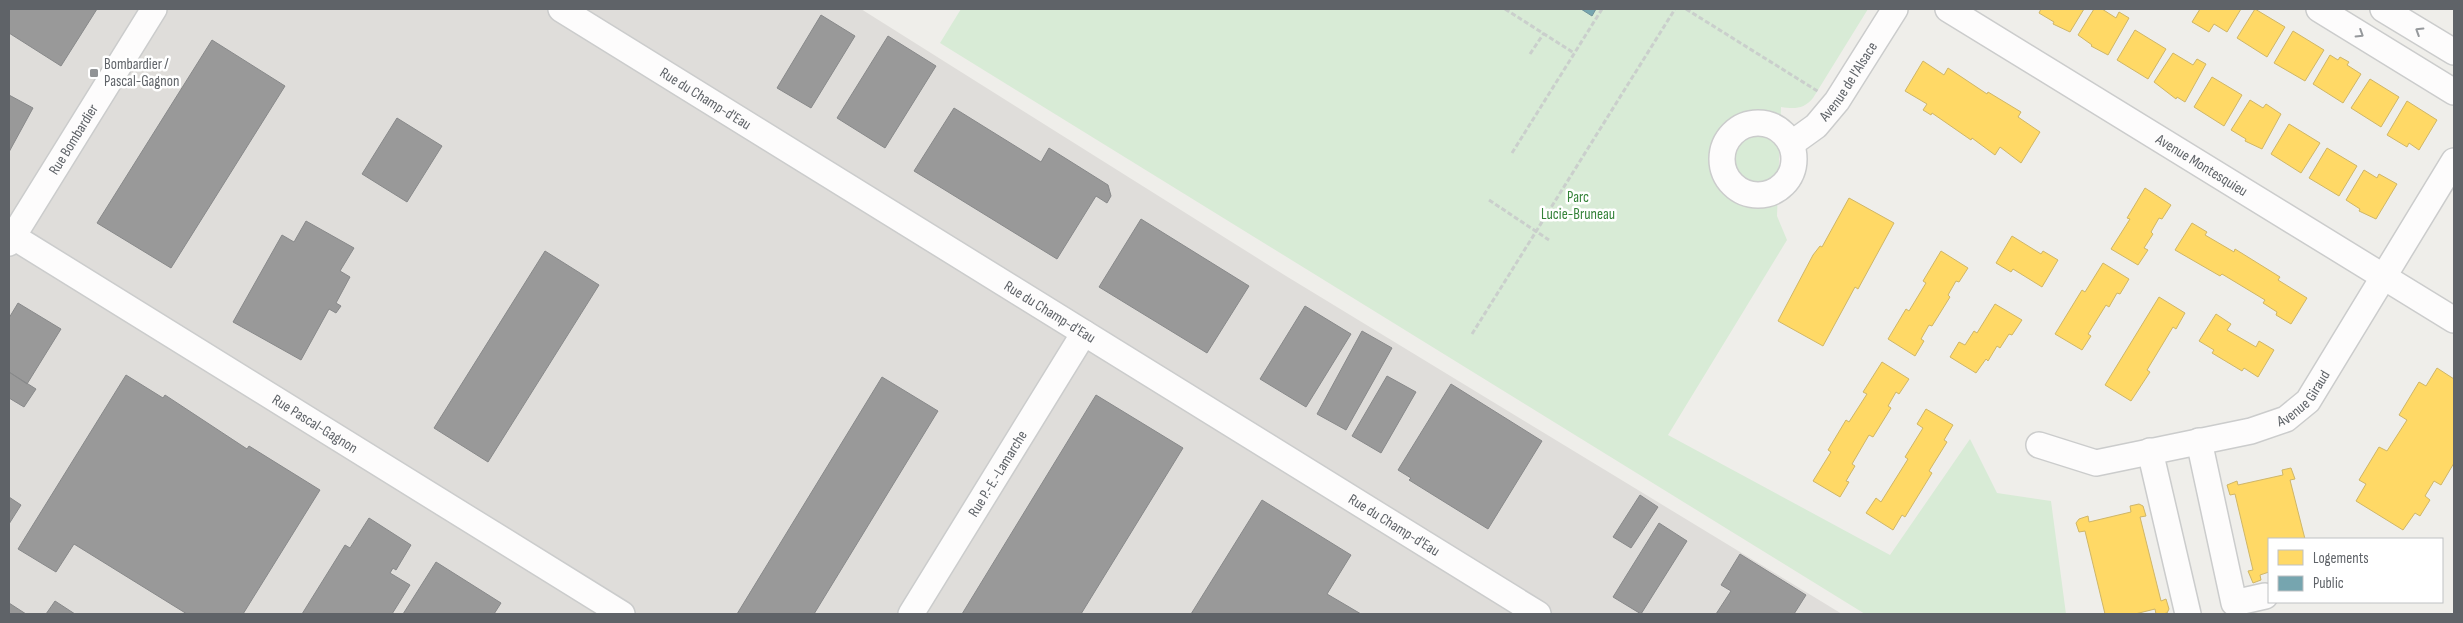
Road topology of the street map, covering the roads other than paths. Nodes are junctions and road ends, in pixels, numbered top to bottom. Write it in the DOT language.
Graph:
graph roads {
  1 [pos="154,9"];
  2 [pos="561,9"];
  3 [pos="1895,9"];
  4 [pos="1948,9"];
  5 [pos="2319,9"];
  6 [pos="2383,9"];
  7 [pos="2454,52"];
  8 [pos="2454,92"];
  9 [pos="1791,144"];
  10 [pos="2454,161"];
  11 [pos="10,238"];
  12 [pos="2383,276"];
  13 [pos="2454,320"];
  14 [pos="1084,333"];
  15 [pos="2199,441"];
  16 [pos="2039,445"];
  17 [pos="2150,451"];
  18 [pos="2265,596"];
  19 [pos="622,614"];
  20 [pos="911,614"];
  21 [pos="1538,614"];
  22 [pos="2188,614"];
  1 -- 11 [label="street, Rue Bombardier"];
  2 -- 14 [label="street, Rue du Champ-d'Eau"];
  3 -- 9 [label="street, Avenue de l'Alsace"];
  4 -- 12 [label="street, Avenue Montesquieu"];
  5 -- 8 [label="street, one-way"];
  7 -- 6 [label="street, one-way"];
  10 -- 12 [label="street, Avenue Giraud"];
  11 -- 19 [label="street, Rue Pascal-Gagnon"];
  12 -- 13 [label="street, Avenue Montesquieu"];
  12 -- 15 [label="street, Avenue Giraud"];
  14 -- 20 [label="street, Rue P.-E.-Lamarche"];
  14 -- 21 [label="street, Rue du Champ-d'Eau"];
  15 -- 17 [label="street, Avenue Giraud"];
  15 -- 18 [label="street"];
  16 -- 17 [label="street, Avenue Giraud"];
  17 -- 22 [label="street"];
}
